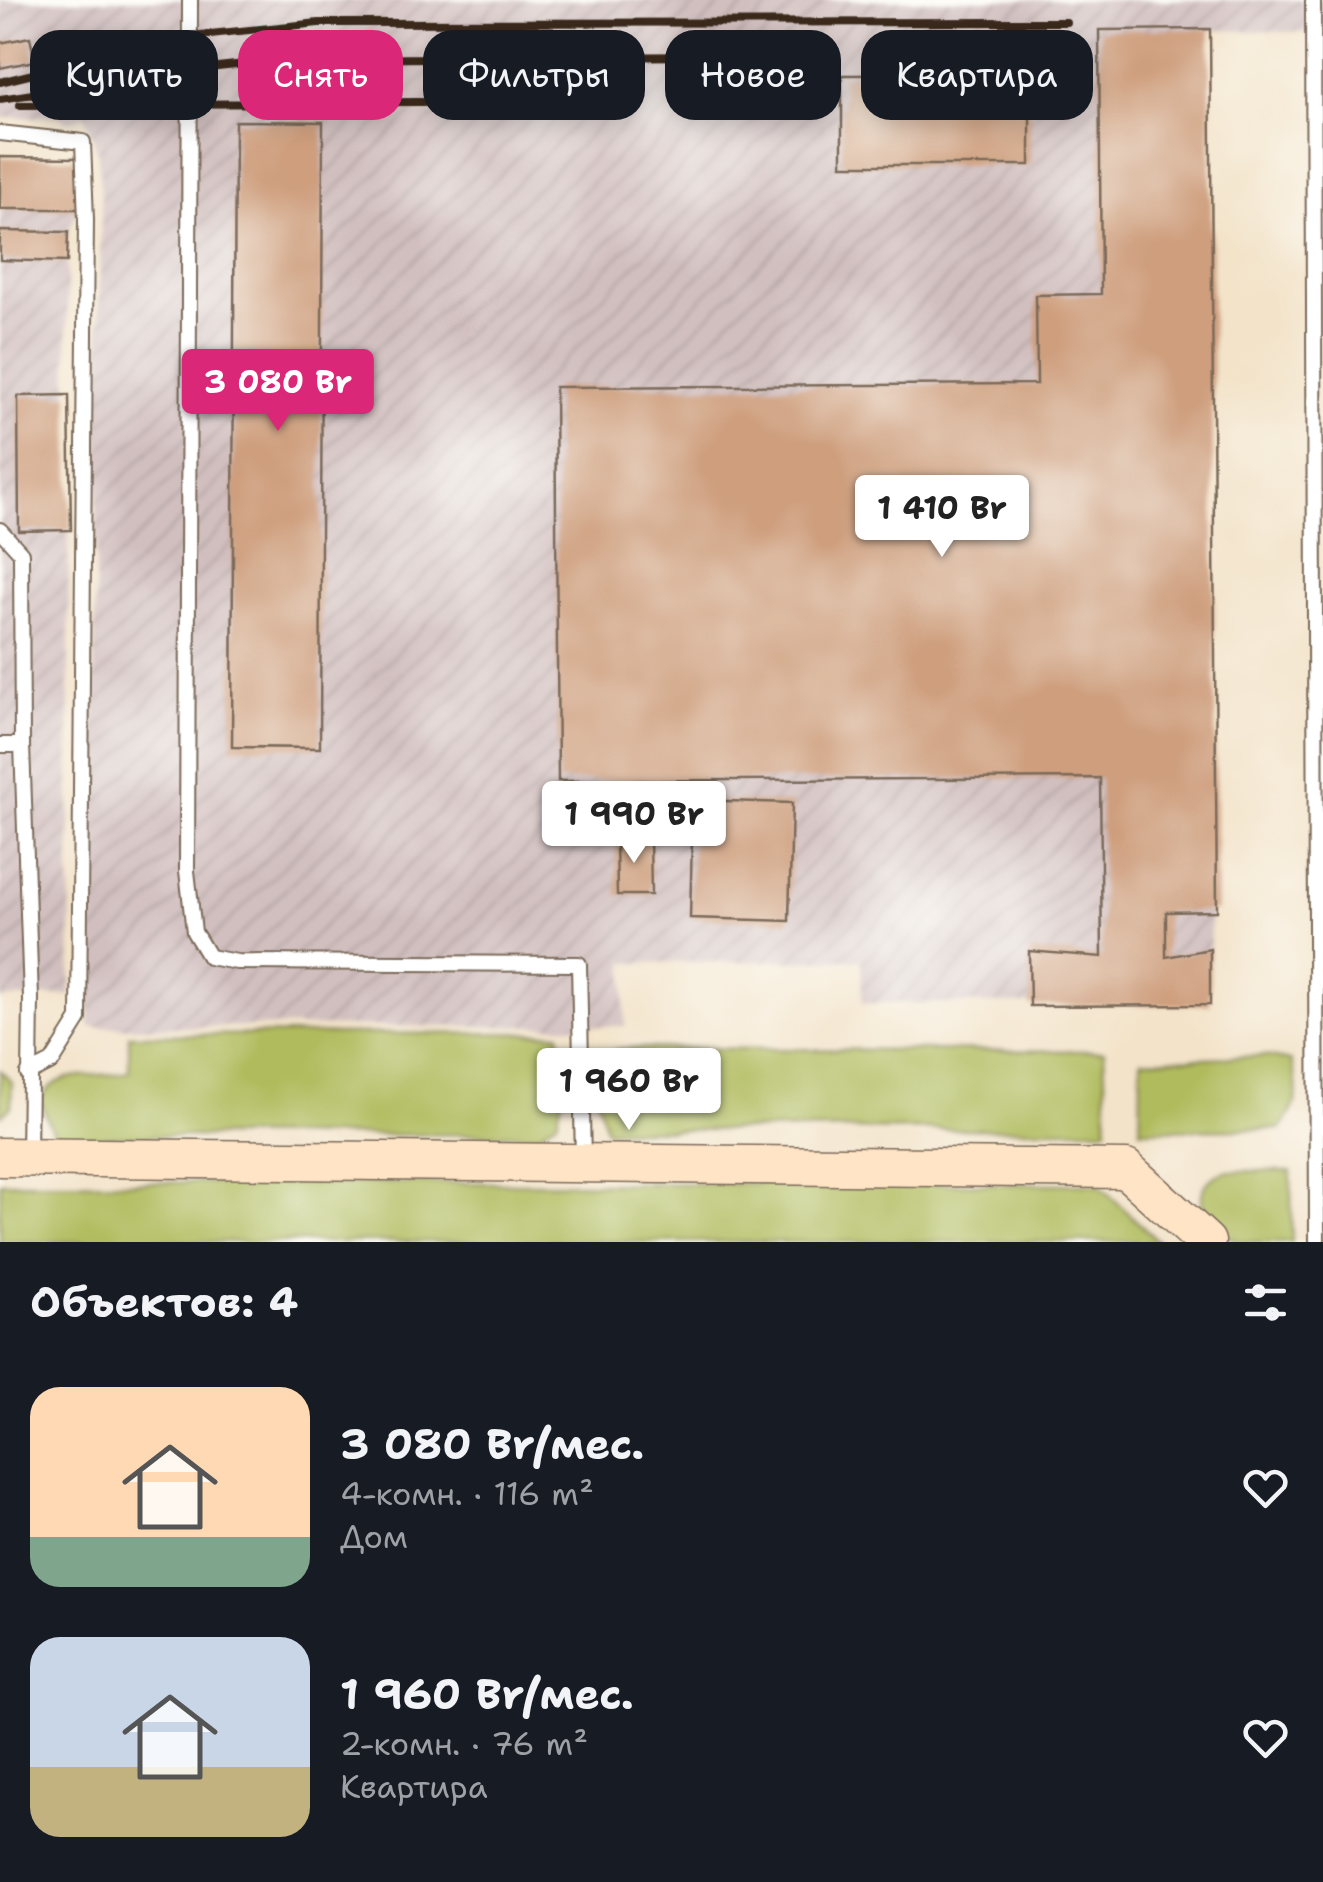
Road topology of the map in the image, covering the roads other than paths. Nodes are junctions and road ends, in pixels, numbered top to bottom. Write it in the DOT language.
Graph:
graph roads {
  1 [pos="190,0"];
  2 [pos="1313,0"];
  3 [pos="0,133"];
  4 [pos="0,530"];
  5 [pos="0,745"];
  6 [pos="22,746"];
  7 [pos="28,1074"];
  8 [pos="14,1157"];
  9 [pos="583,1166"];
  10 [pos="1206,1242"];
  11 [pos="1317,1242"];
  1 -- 9 [label="lane"];
  2 -- 11 [label="lane"];
  3 -- 7 [label="lane"];
  4 -- 6 [label="lane"];
  5 -- 6 [label="lane"];
  6 -- 7 [label="lane"];
  7 -- 8 [label="lane"];
  8 -- 9 [label="street"];
  9 -- 10 [label="street"];
}
